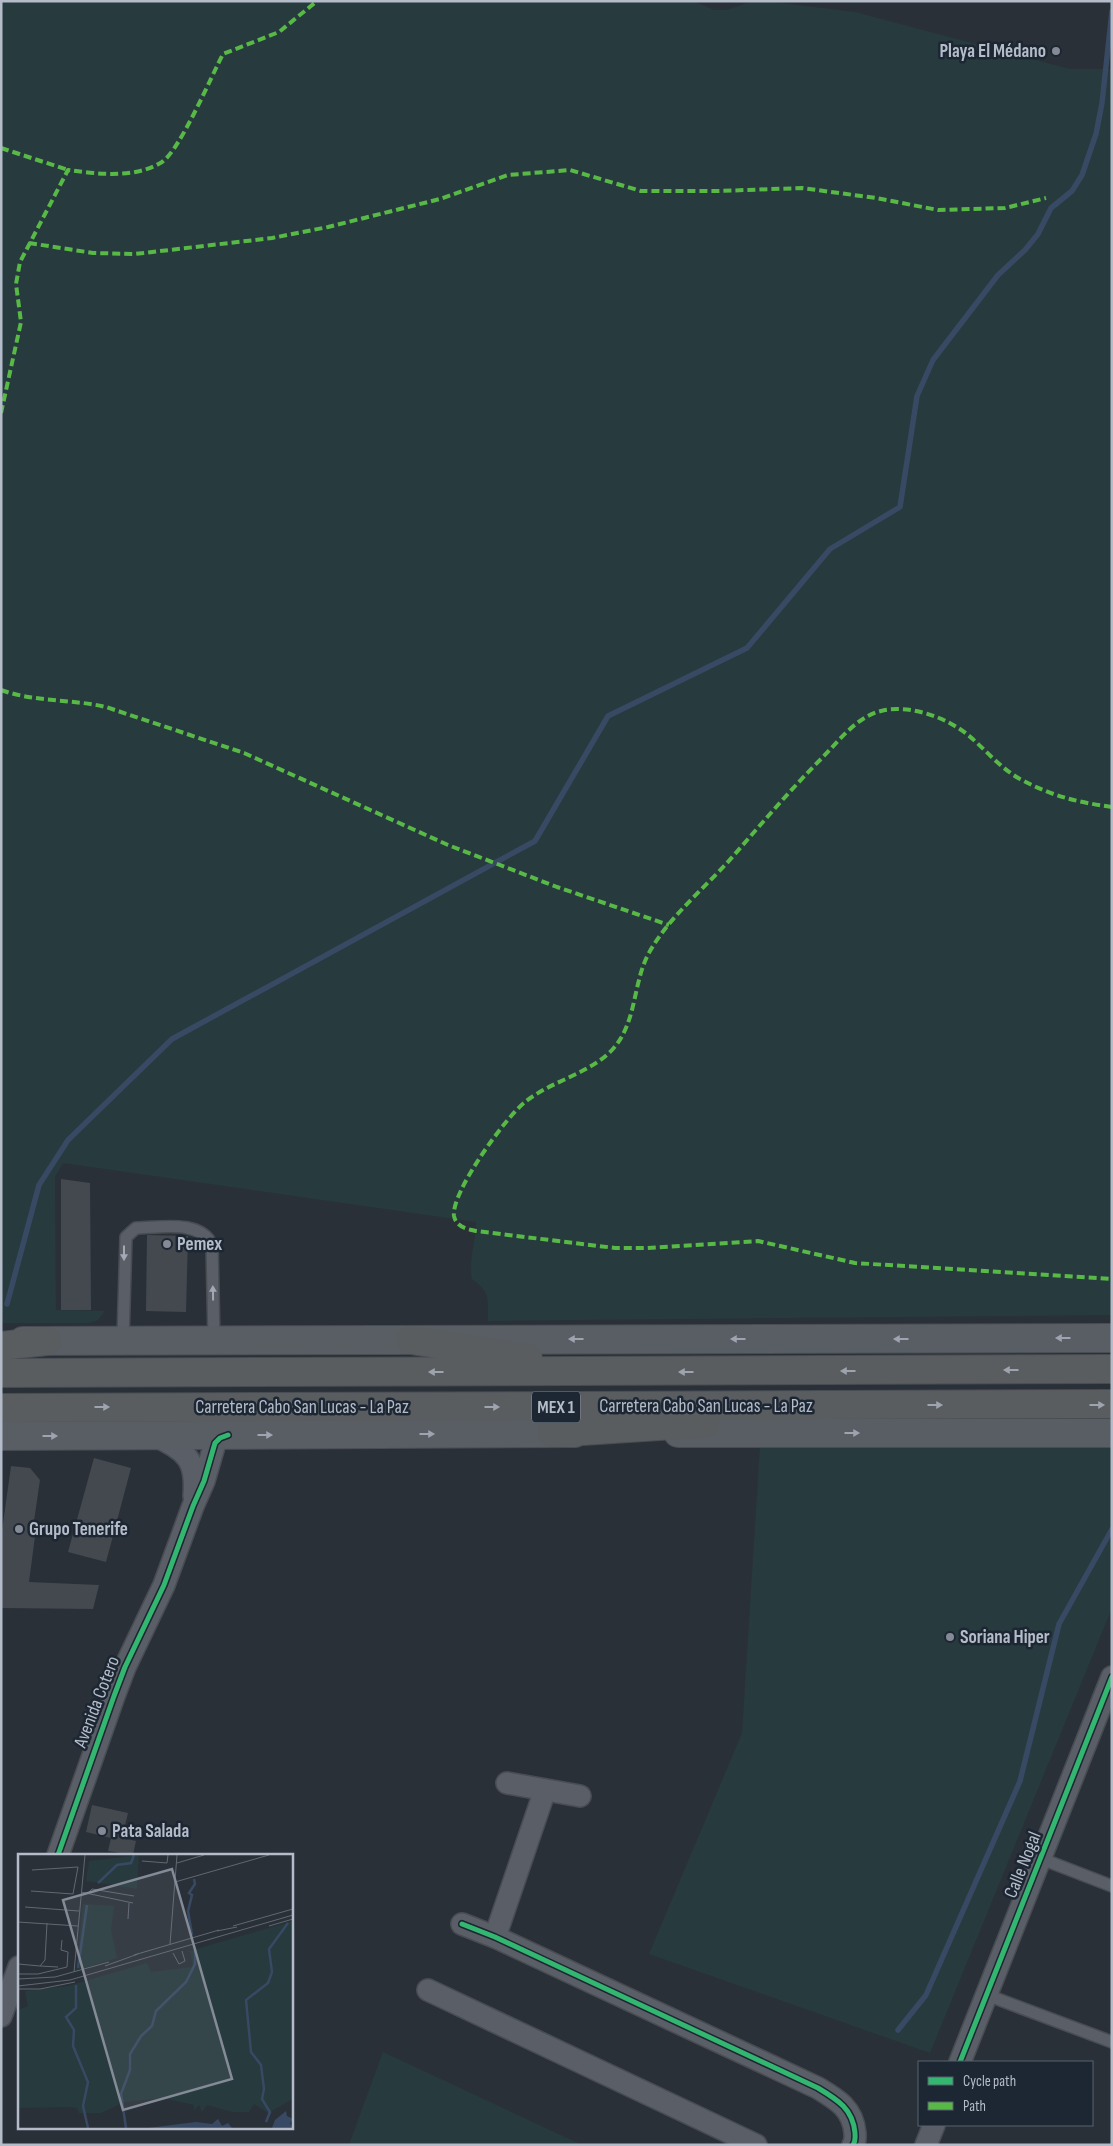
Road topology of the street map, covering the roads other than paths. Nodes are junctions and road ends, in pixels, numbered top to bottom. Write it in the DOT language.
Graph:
graph roads {
  1 [pos="1112,1338"];
  2 [pos="411,1340"];
  3 [pos="47,1341"];
  4 [pos="123,1341"];
  5 [pos="1,1342"];
  6 [pos="214,1342"];
  7 [pos="1,1346"];
  8 [pos="1112,1369"];
  9 [pos="653,1372"];
  10 [pos="1,1373"];
  11 [pos="1112,1404"];
  12 [pos="906,1405"];
  13 [pos="1,1408"];
  14 [pos="1112,1432"];
  15 [pos="552,1433"];
  16 [pos="228,1435"];
  17 [pos="1,1436"];
  18 [pos="155,1436"];
  19 [pos="193,1506"];
  20 [pos="1112,1678"];
  21 [pos="507,1784"];
  22 [pos="545,1790"];
  23 [pos="580,1796"];
  24 [pos="58,1854"];
  25 [pos="1042,1859"];
  26 [pos="1112,1886"];
  27 [pos="462,1924"];
  28 [pos="495,1937"];
  29 [pos="18,1970"];
  30 [pos="428,1990"];
  31 [pos="987,1995"];
  32 [pos="2,2010"];
  33 [pos="1112,2042"];
  34 [pos="960,2061"];
  35 [pos="934,2126"];
  36 [pos="857,2144"];
  37 [pos="756,2145"];
  38 [pos="926,2145"];
  1 -- 2 [label="main road, one-way"];
  2 -- 6 [label="main road"];
  2 -- 9 [label="highway"];
  3 -- 4 [label="main road"];
  3 -- 5 [label="main road"];
  3 -- 7 [label="highway"];
  4 -- 6 [label="main road"];
  6 -- 4 [label="lane, one-way"];
  8 -- 9 [label="highway, Carretera Cabo San Lucas - La Paz / MEX 1, one-way"];
  9 -- 10 [label="highway, Carretera Cabo San Lucas - La Paz / MEX 1, one-way"];
  12 -- 11 [label="highway, Carretera Cabo San Lucas - La Paz / MEX 1, one-way"];
  13 -- 12 [label="highway, Carretera Cabo San Lucas - La Paz / MEX 1, one-way"];
  12 -- 15 [label="highway"];
  15 -- 14 [label="main road, one-way"];
  16 -- 15 [label="main road, one-way"];
  16 -- 18 [label="main road"];
  16 -- 19 [label="street"];
  17 -- 18 [label="main road, one-way"];
  18 -- 19 [label="street"];
  19 -- 24 [label="street, Avenida Cotero"];
  20 -- 25 [label="street, Calle Nogal"];
  21 -- 22 [label="street"];
  22 -- 23 [label="street"];
  22 -- 28 [label="street"];
  25 -- 26 [label="lane"];
  25 -- 31 [label="street, Calle Nogal"];
  27 -- 28 [label="street"];
  28 -- 36 [label="street"];
  29 -- 32 [label="street"];
  30 -- 37 [label="street"];
  31 -- 33 [label="lane"];
  31 -- 34 [label="street, Calle Nogal"];
  35 -- 38 [label="street"];
}
